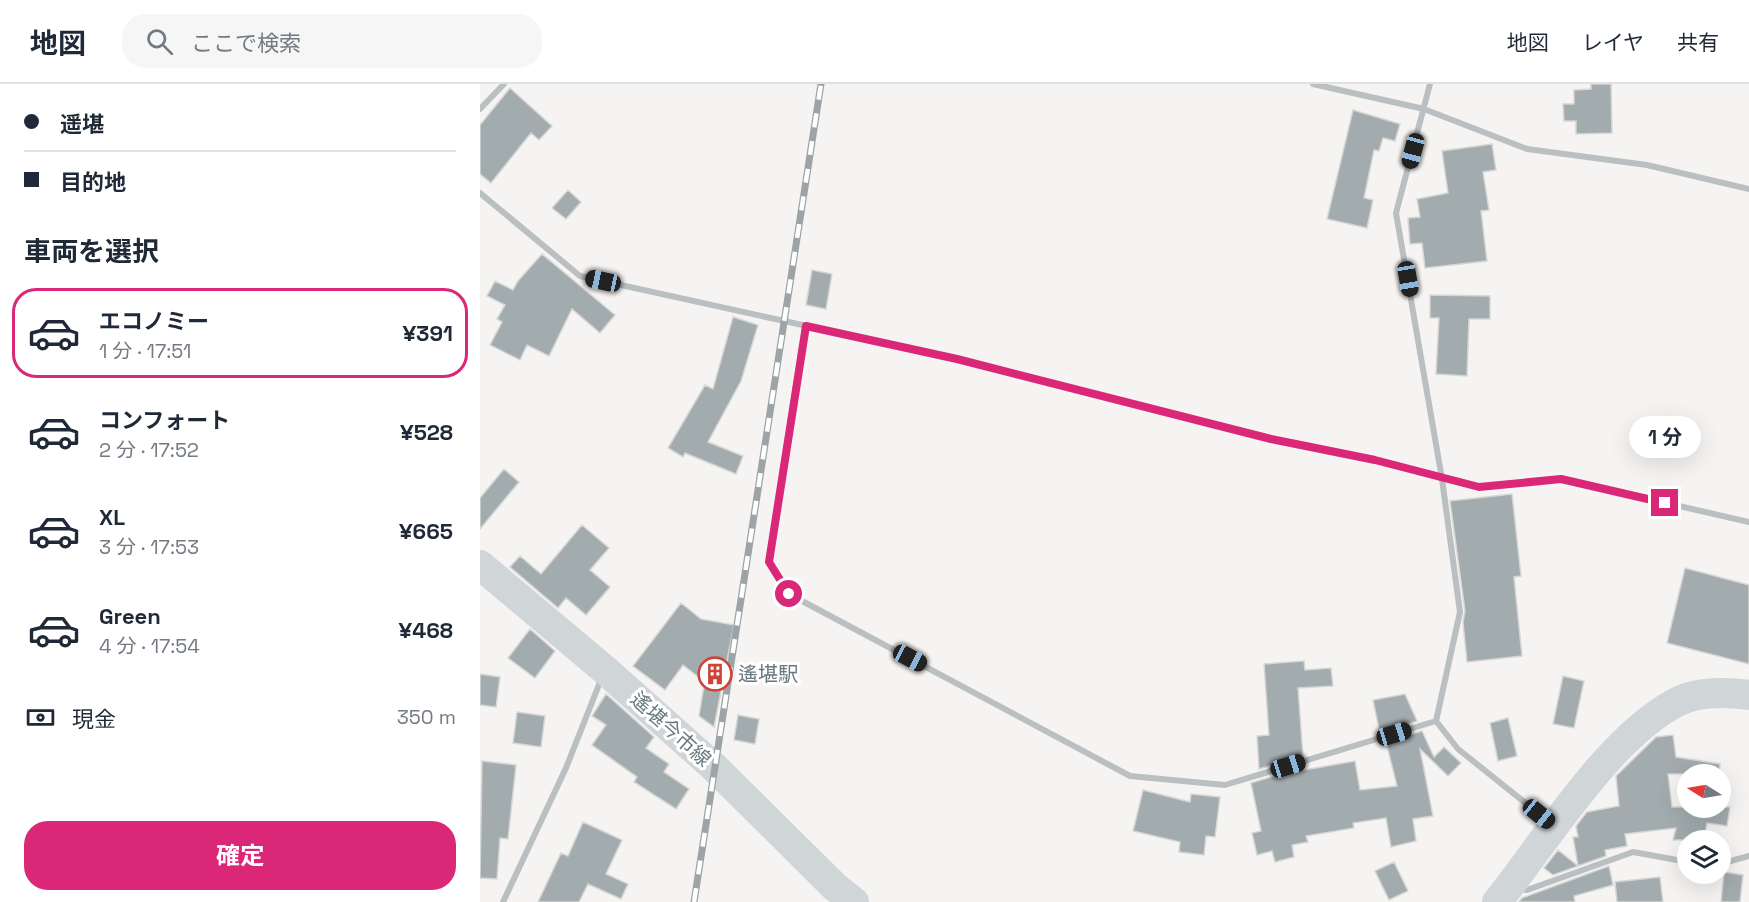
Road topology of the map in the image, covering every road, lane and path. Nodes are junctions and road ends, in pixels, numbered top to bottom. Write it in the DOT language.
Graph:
graph roads {
  1 [pos="504,84"];
  2 [pos="1313,84"];
  3 [pos="1348,84"];
  4 [pos="1430,84"];
  5 [pos="1347,92"];
  6 [pos="480,109"];
  7 [pos="1424,110"];
  8 [pos="1749,189"];
  9 [pos="480,193"];
  10 [pos="806,326"];
  11 [pos="1442,479"];
  12 [pos="1749,522"];
  13 [pos="481,568"];
  14 [pos="605,670"];
  15 [pos="1749,695"];
  16 [pos="1436,721"];
  17 [pos="1555,826"];
  18 [pos="1749,856"];
  19 [pos="1677,860"];
  20 [pos="1731,861"];
  21 [pos="1503,895"];
  22 [pos="503,902"];
  23 [pos="854,902"];
  1 -- 6 [label="street"];
  2 -- 5 [label="street"];
  3 -- 5 [label="street"];
  4 -- 7 [label="street"];
  5 -- 7 [label="street"];
  7 -- 8 [label="street"];
  7 -- 11 [label="street"];
  9 -- 10 [label="street"];
  10 -- 11 [label="street"];
  10 -- 16 [label="street"];
  11 -- 12 [label="street"];
  11 -- 16 [label="street"];
  13 -- 14 [label="main road, 遙堪今市線"];
  14 -- 22 [label="street"];
  14 -- 23 [label="main road, 遙堪今市線"];
  15 -- 17 [label="main road"];
  16 -- 17 [label="street"];
  17 -- 21 [label="main road"];
  18 -- 20 [label="street"];
  19 -- 21 [label="street"];
}
